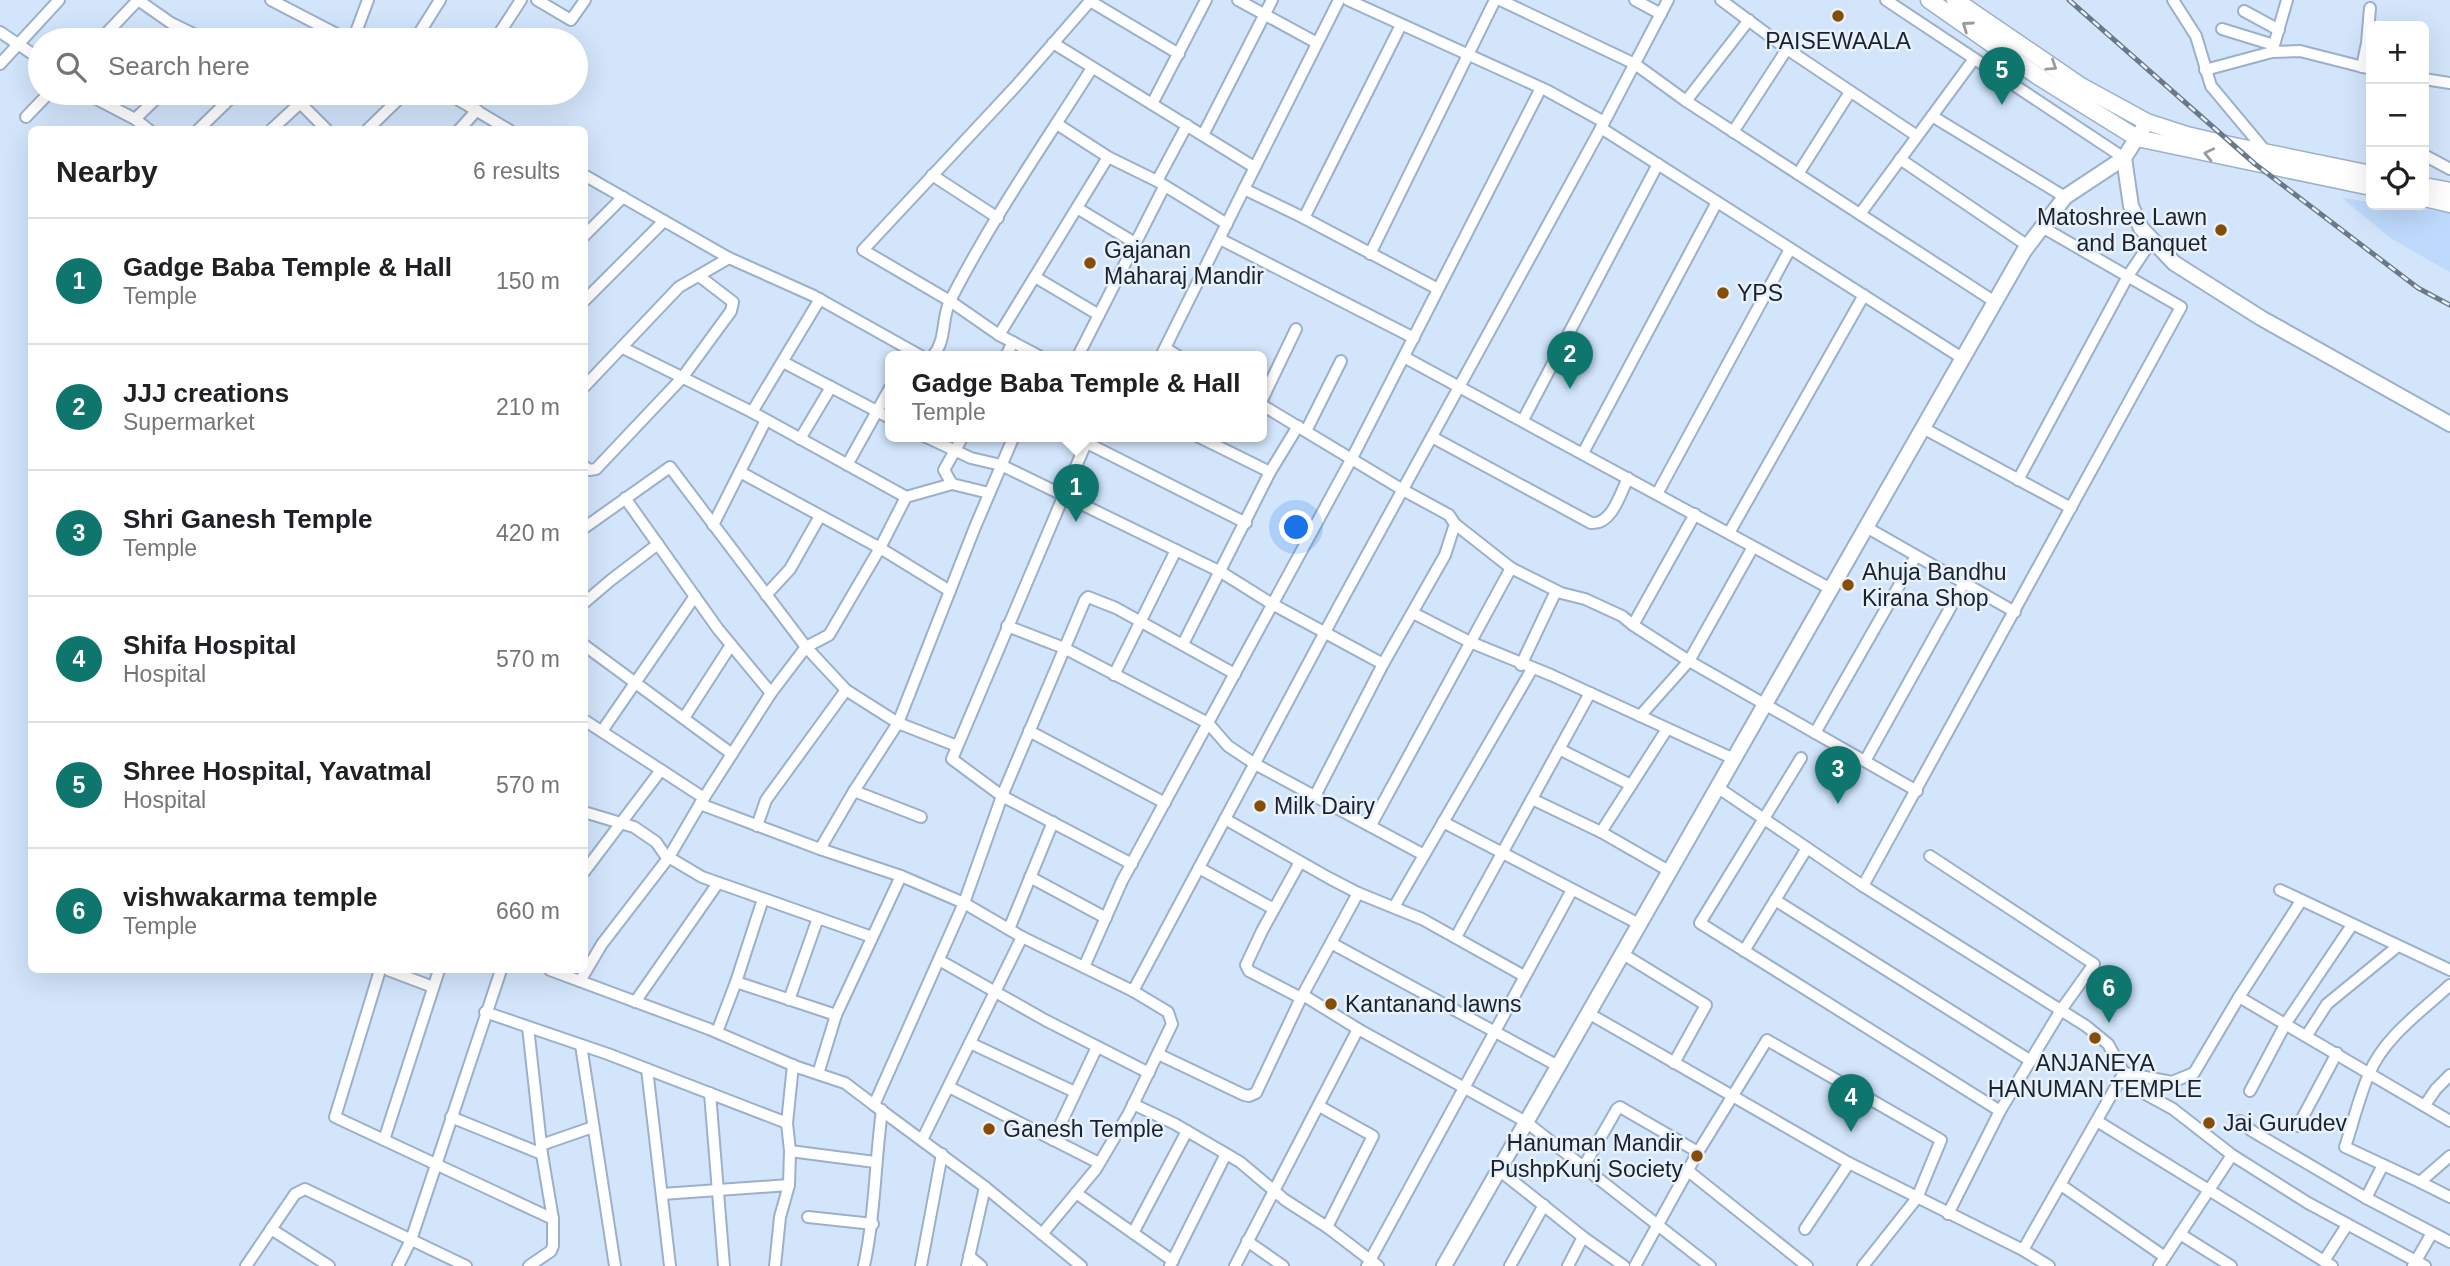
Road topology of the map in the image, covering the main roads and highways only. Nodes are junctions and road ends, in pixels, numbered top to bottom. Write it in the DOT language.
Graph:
graph roads {
  1 [pos="1929,0"];
  2 [pos="1955,0"];
  3 [pos="2366,173"];
  4 [pos="2366,186"];
  5 [pos="2429,187"];
  6 [pos="2449,191"];
  7 [pos="2429,197"];
  4 -- 1 [label="main road, one-way"];
  2 -- 3 [label="main road, one-way"];
  5 -- 6 [label="main road"];
  6 -- 7 [label="main road"];
}
